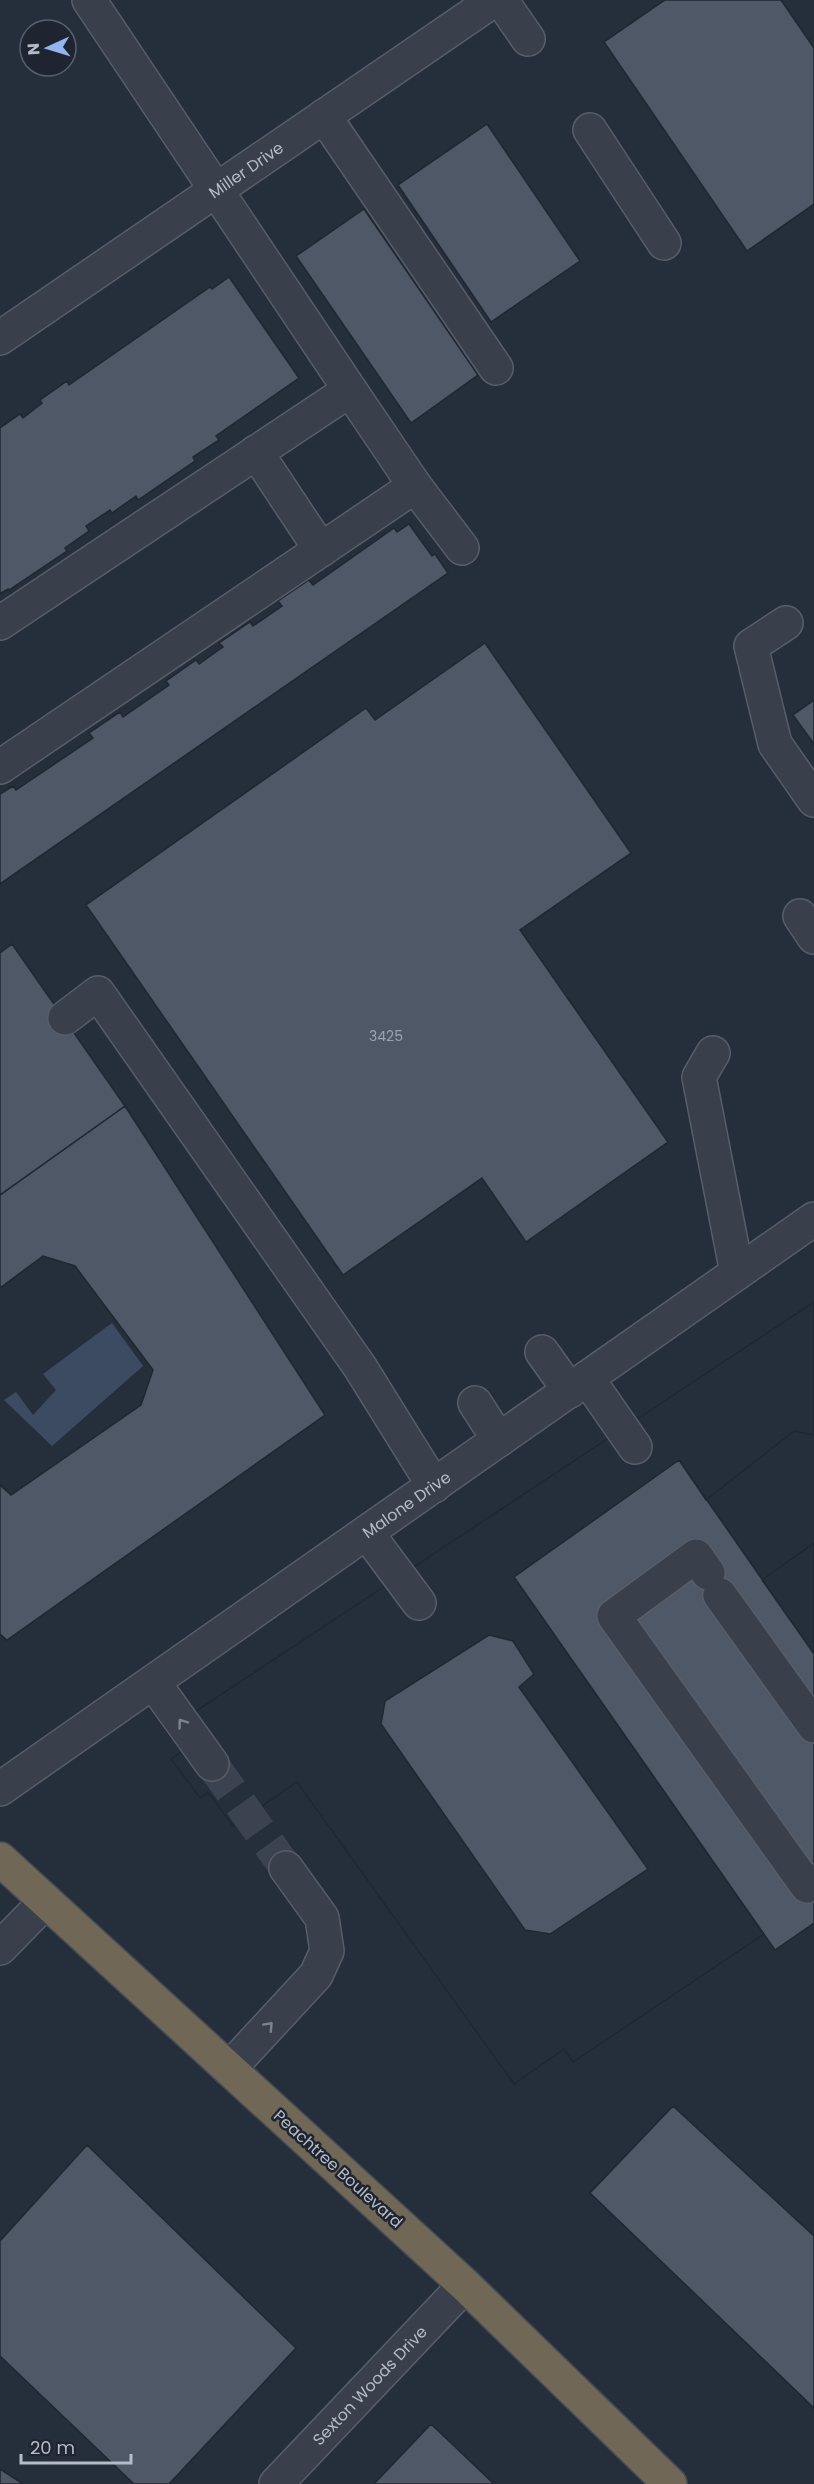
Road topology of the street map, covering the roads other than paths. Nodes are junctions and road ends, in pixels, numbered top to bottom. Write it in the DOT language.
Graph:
graph roads {
  1 [pos="89,0"];
  2 [pos="501,0"];
  3 [pos="474,5"];
  4 [pos="528,39"];
  5 [pos="324,116"];
  6 [pos="590,130"];
  7 [pos="218,189"];
  8 [pos="664,243"];
  9 [pos="0,338"];
  10 [pos="496,368"];
  11 [pos="350,390"];
  12 [pos="256,452"];
  13 [pos="415,486"];
  14 [pos="462,548"];
  15 [pos="321,550"];
  16 [pos="0,623"];
  17 [pos="786,623"];
  18 [pos="0,767"];
  19 [pos="814,800"];
  20 [pos="65,1018"];
  21 [pos="713,1053"];
  22 [pos="814,1219"];
  23 [pos="737,1273"];
  24 [pos="542,1352"];
  25 [pos="578,1384"];
  26 [pos="475,1403"];
  27 [pos="499,1440"];
  28 [pos="635,1447"];
  29 [pos="434,1486"];
  30 [pos="367,1533"];
  31 [pos="419,1603"];
  32 [pos="153,1682"];
  33 [pos="814,1726"];
  34 [pos="212,1764"];
  35 [pos="0,1789"];
  36 [pos="0,1859"];
  37 [pos="286,1868"];
  38 [pos="814,1881"];
  39 [pos="46,1901"];
  40 [pos="0,1948"];
  41 [pos="229,2069"];
  42 [pos="465,2285"];
  43 [pos="276,2484"];
  44 [pos="670,2484"];
  1 -- 7 [label="street"];
  2 -- 4 [label="street"];
  3 -- 5 [label="street, Miller Drive"];
  5 -- 7 [label="street, Miller Drive"];
  5 -- 10 [label="street"];
  6 -- 8 [label="street"];
  7 -- 9 [label="street, Miller Drive"];
  7 -- 11 [label="street"];
  11 -- 12 [label="street"];
  11 -- 13 [label="street"];
  12 -- 15 [label="street"];
  12 -- 16 [label="street"];
  13 -- 14 [label="street"];
  13 -- 15 [label="street"];
  15 -- 18 [label="street"];
  17 -- 19 [label="street"];
  20 -- 29 [label="street"];
  21 -- 23 [label="street"];
  22 -- 23 [label="street, Malone Drive"];
  23 -- 25 [label="street, Malone Drive"];
  24 -- 25 [label="street"];
  25 -- 27 [label="street, Malone Drive"];
  25 -- 28 [label="street"];
  26 -- 27 [label="street"];
  27 -- 29 [label="street, Malone Drive"];
  29 -- 30 [label="street, Malone Drive"];
  30 -- 31 [label="street"];
  30 -- 32 [label="street, Malone Drive"];
  34 -- 32 [label="street, one-way"];
  32 -- 35 [label="street, Malone Drive"];
  33 -- 38 [label="street"];
  36 -- 39 [label="highway, Peachtree Boulevard"];
  41 -- 37 [label="street, one-way"];
  39 -- 40 [label="street"];
  39 -- 41 [label="highway, Peachtree Boulevard"];
  41 -- 42 [label="highway, Peachtree Boulevard"];
  42 -- 43 [label="street, Sexton Woods Drive"];
  42 -- 44 [label="highway, Peachtree Boulevard"];
}
